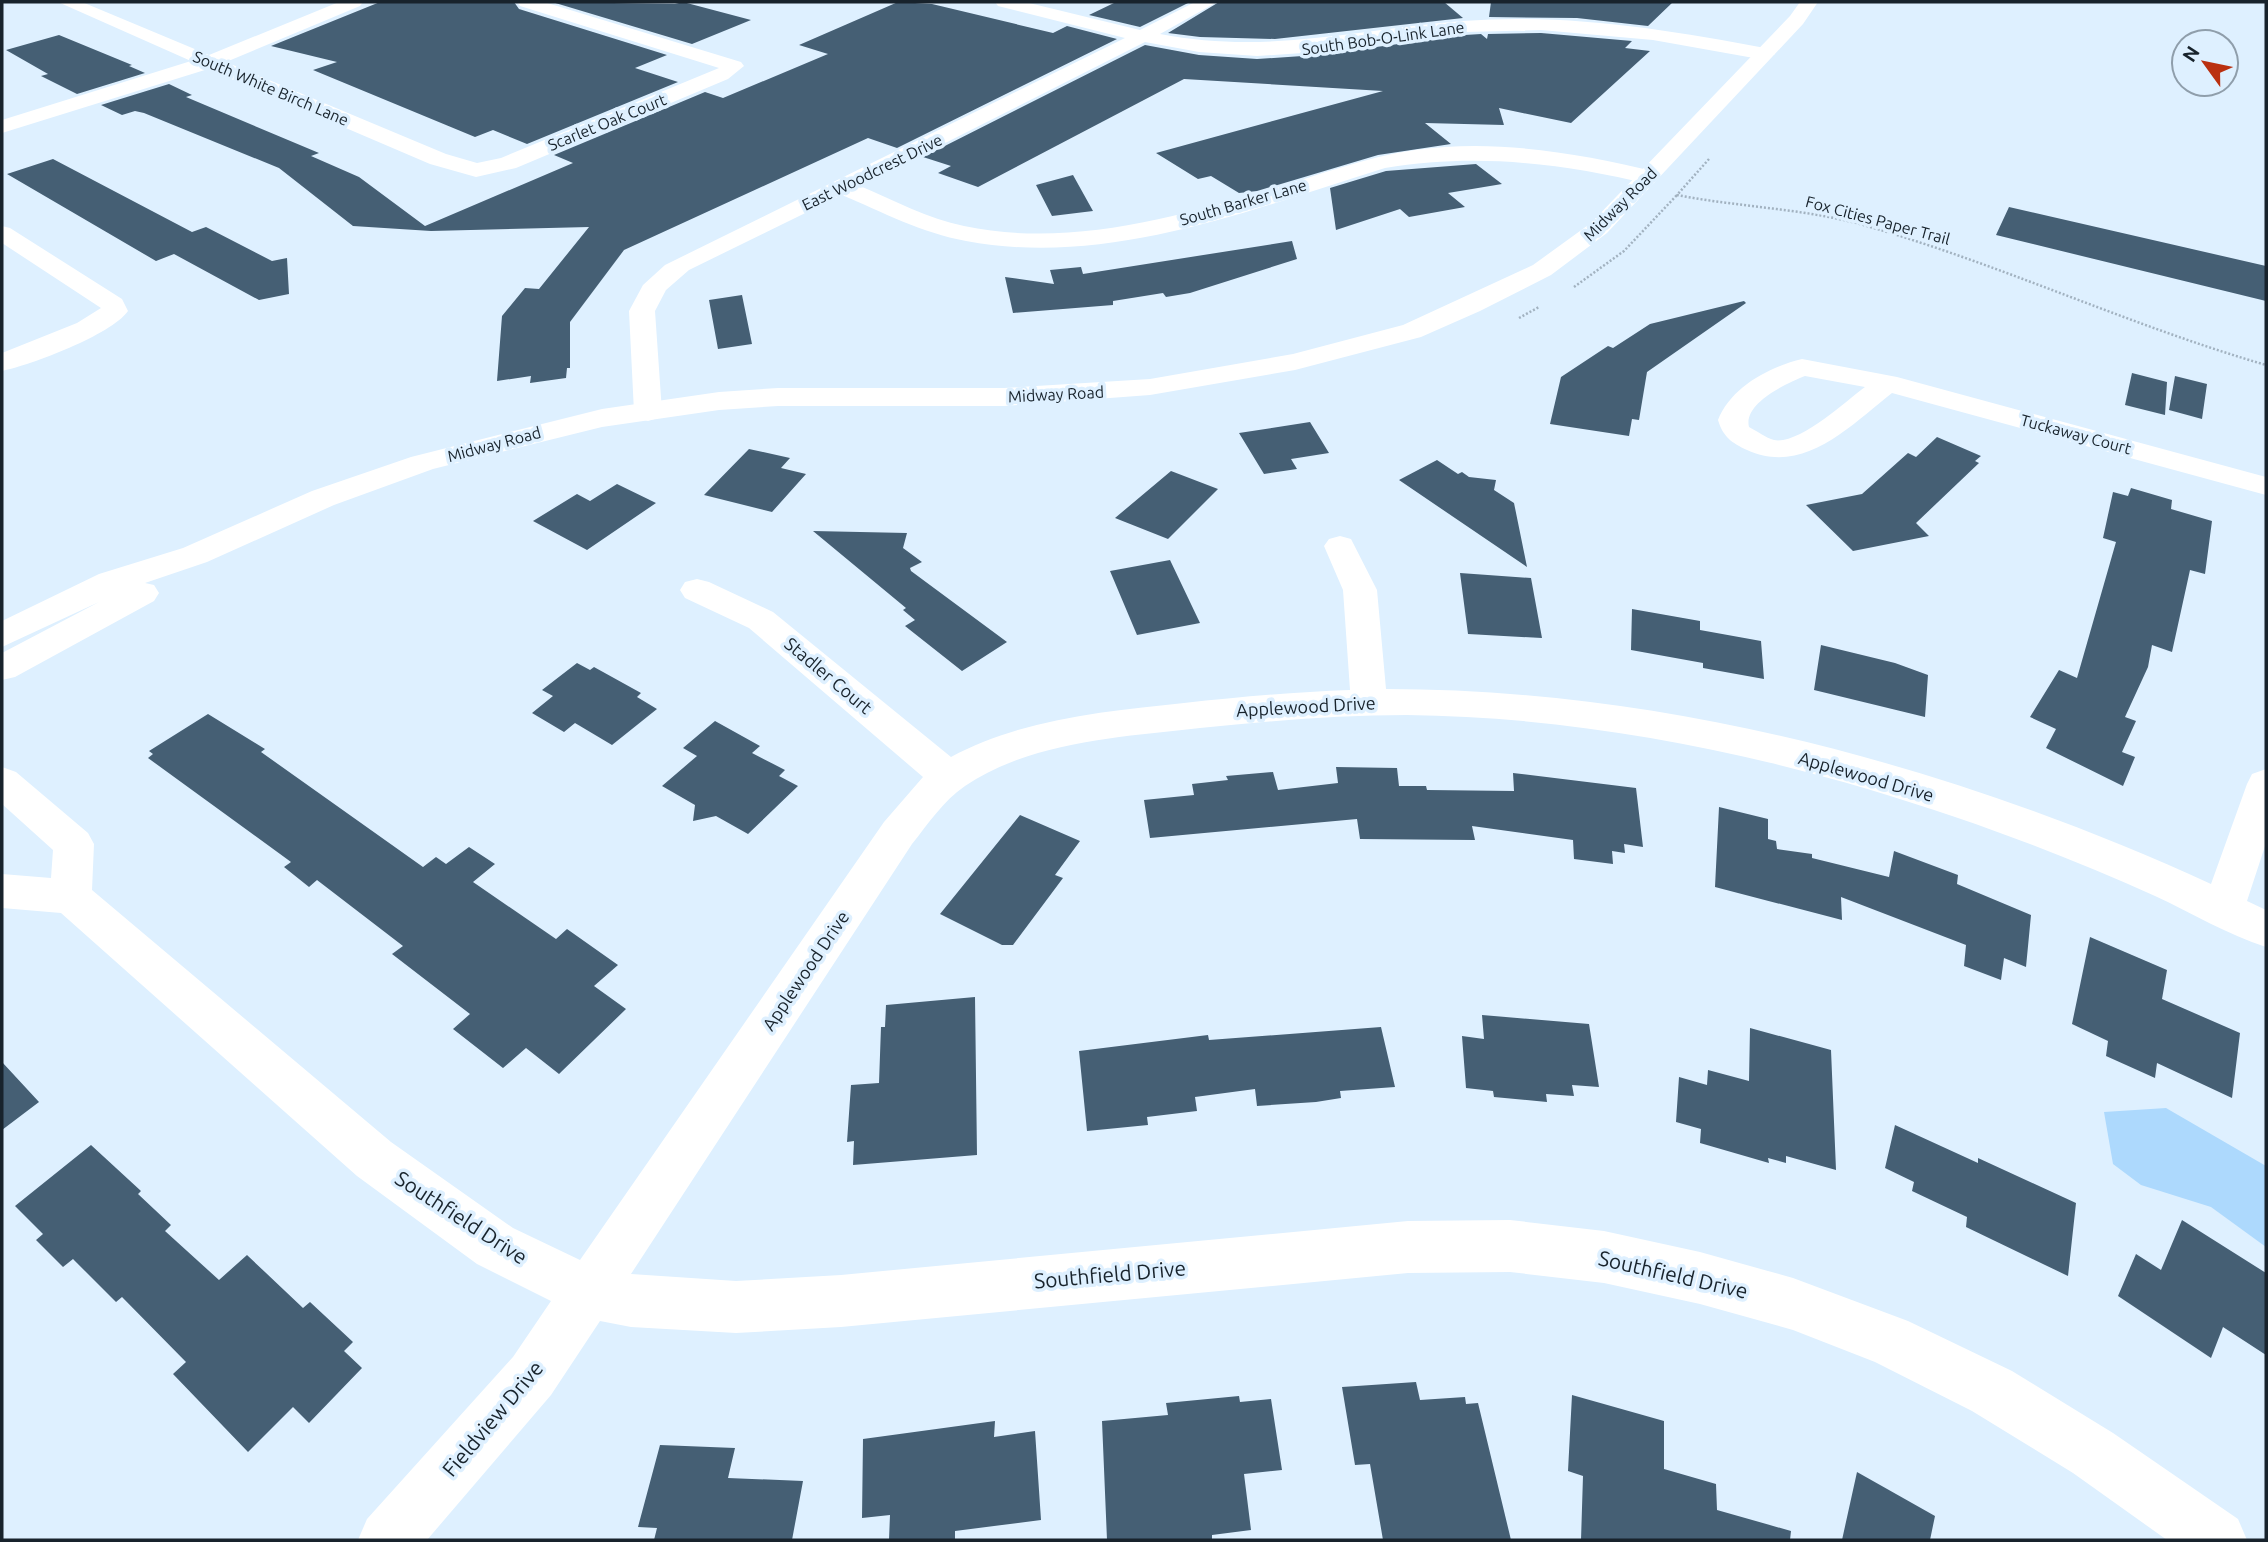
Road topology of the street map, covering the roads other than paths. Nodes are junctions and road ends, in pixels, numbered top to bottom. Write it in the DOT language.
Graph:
graph roads {
  1 [pos="66,2"];
  2 [pos="331,2"];
  3 [pos="354,2"];
  4 [pos="526,2"];
  5 [pos="1004,2"];
  6 [pos="1208,2"];
  7 [pos="1809,2"];
  8 [pos="1144,36"];
  9 [pos="1765,54"];
  10 [pos="203,60"];
  11 [pos="2,117"];
  12 [pos="2,127"];
  13 [pos="476,170"];
  14 [pos="1649,177"];
  15 [pos="842,187"];
  16 [pos="2,233"];
  17 [pos="2,363"];
  18 [pos="1886,383"];
  19 [pos="648,412"];
  20 [pos="2266,486"];
  21 [pos="1340,546"];
  22 [pos="195,555"];
  23 [pos="697,590"];
  24 [pos="2,635"];
  25 [pos="2,668"];
  26 [pos="1369,703"];
  27 [pos="949,777"];
  28 [pos="2,782"];
  29 [pos="2266,784"];
  30 [pos="2,891"];
  31 [pos="71,897"];
  32 [pos="2224,908"];
  33 [pos="2266,929"];
  34 [pos="590,1292"];
  35 [pos="388,1540"];
  36 [pos="2217,1540"];
  1 -- 10 [label="street, South White Birch Lane"];
  2 -- 10 [label="street"];
  3 -- 10 [label="street"];
  4 -- 13 [label="street, Scarlet Oak Court"];
  5 -- 8 [label="street, South Bob-O-Link Lane"];
  6 -- 8 [label="street, East Woodcrest Drive"];
  7 -- 9 [label="street, Midway Road"];
  8 -- 9 [label="street, South Bob-O-Link Lane"];
  8 -- 15 [label="street, East Woodcrest Drive"];
  9 -- 14 [label="street, Midway Road"];
  10 -- 11 [label="street"];
  10 -- 12 [label="street"];
  10 -- 13 [label="street, South White Birch Lane"];
  14 -- 15 [label="street, South Barker Lane"];
  14 -- 19 [label="street, Midway Road"];
  15 -- 19 [label="street, East Woodcrest Drive"];
  16 -- 17 [label="street"];
  18 -- 18 [label="street, Tuckaway Court"];
  18 -- 20 [label="street, Tuckaway Court"];
  19 -- 22 [label="street, Midway Road"];
  21 -- 26 [label="street"];
  22 -- 24 [label="street, Midway Road"];
  22 -- 25 [label="street, Midway Road"];
  23 -- 27 [label="street, Stadler Court"];
  26 -- 27 [label="street, Applewood Drive"];
  26 -- 32 [label="street, Applewood Drive"];
  27 -- 34 [label="street, Applewood Drive"];
  28 -- 31 [label="street"];
  29 -- 32 [label="street"];
  30 -- 31 [label="street"];
  31 -- 34 [label="street, Southfield Drive"];
  32 -- 33 [label="street, Applewood Drive"];
  34 -- 35 [label="street, Fieldview Drive"];
  34 -- 36 [label="street, Southfield Drive"];
}
